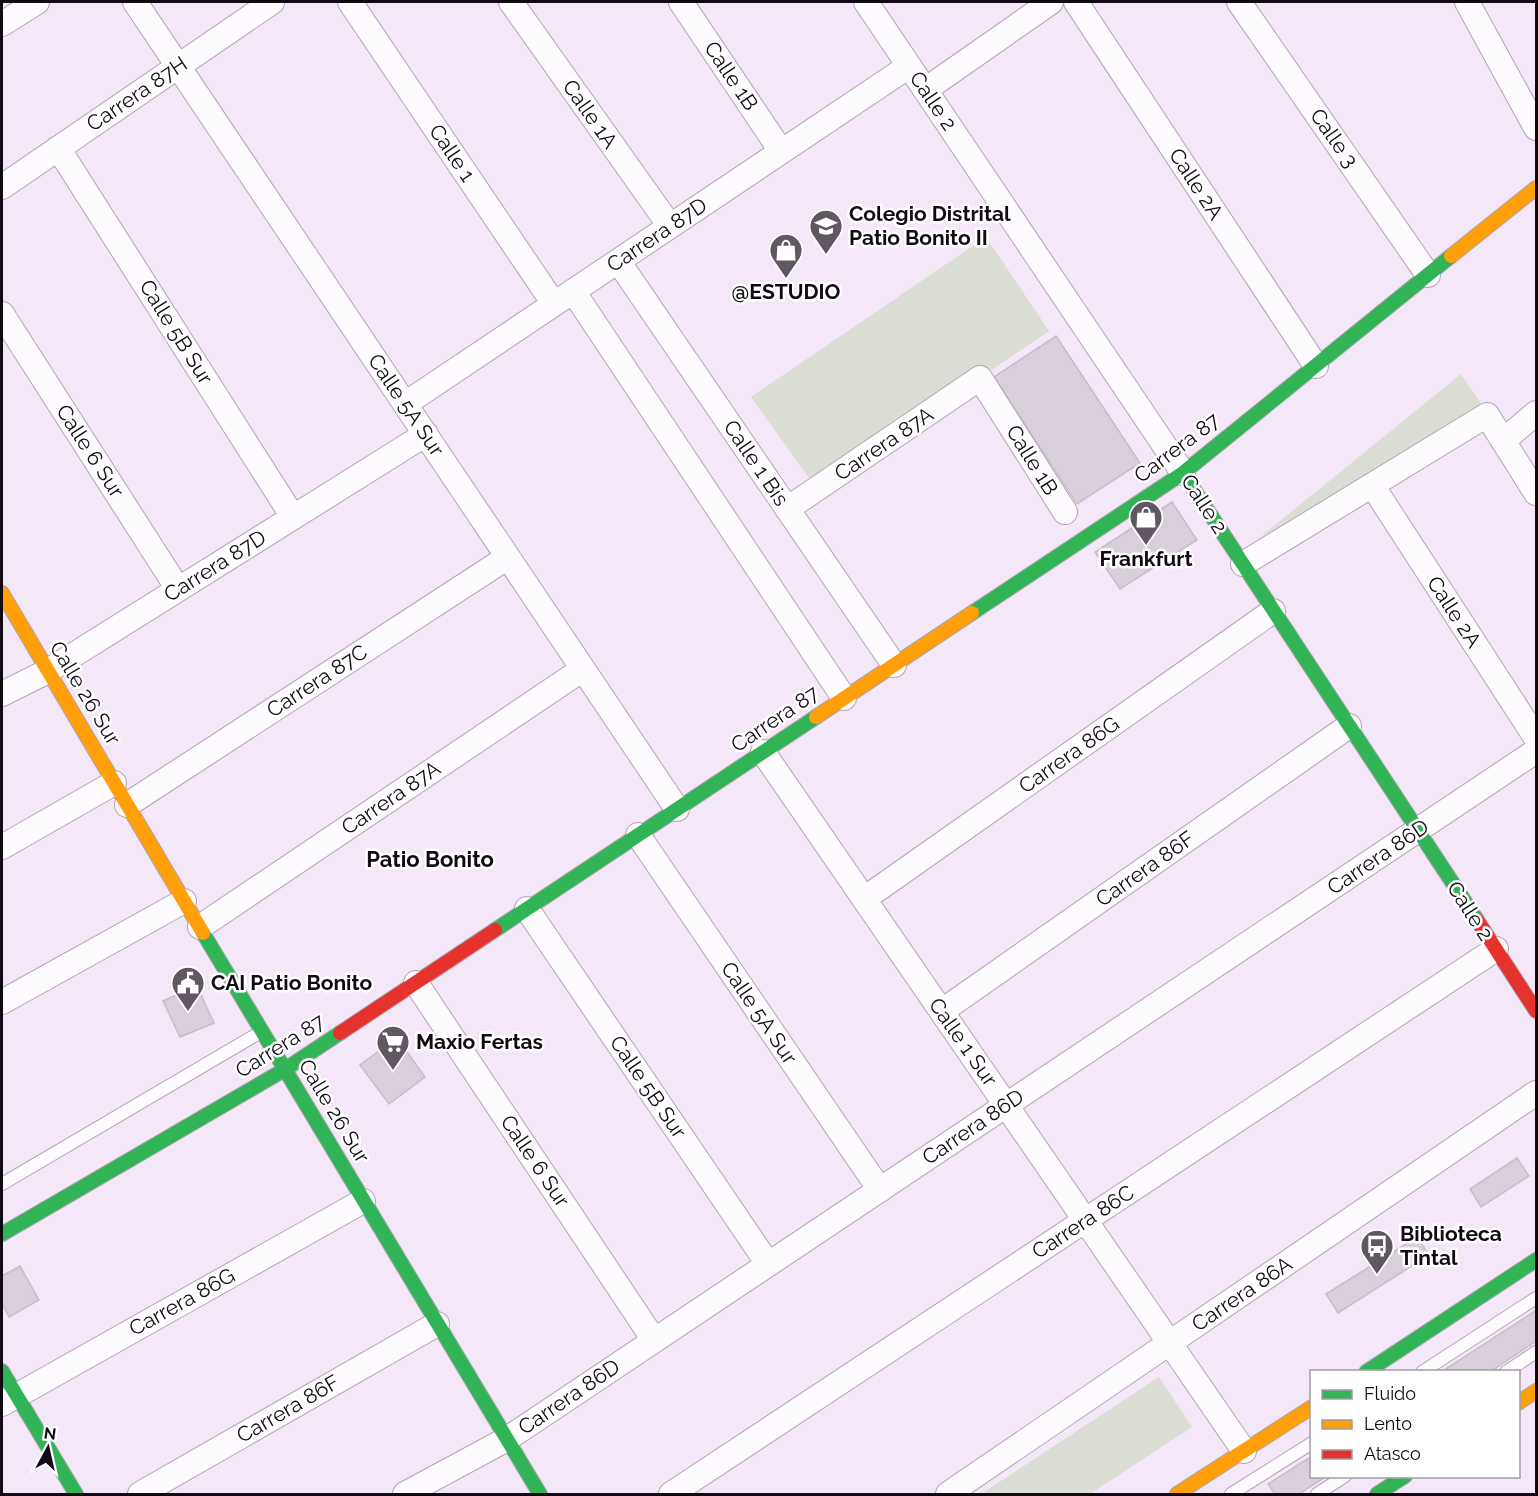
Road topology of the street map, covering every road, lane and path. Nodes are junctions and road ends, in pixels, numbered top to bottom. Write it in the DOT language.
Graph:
graph roads {
  1 [pos="37,2"];
  2 [pos="135,2"];
  3 [pos="272,2"];
  4 [pos="350,2"];
  5 [pos="511,2"];
  6 [pos="681,2"];
  7 [pos="866,2"];
  8 [pos="1051,2"];
  9 [pos="1076,2"];
  10 [pos="1239,2"];
  11 [pos="1478,6"];
  12 [pos="2,24"];
  13 [pos="178,66"];
  14 [pos="909,66"];
  15 [pos="925,90"];
  16 [pos="1536,128"];
  17 [pos="58,148"];
  18 [pos="781,151"];
  19 [pos="2,187"];
  20 [pos="1536,188"];
  21 [pos="670,226"];
  22 [pos="618,261"];
  23 [pos="1428,275"];
  24 [pos="564,297"];
  25 [pos="2,314"];
  26 [pos="1316,366"];
  27 [pos="980,378"];
  28 [pos="405,404"];
  29 [pos="1536,413"];
  30 [pos="426,434"];
  31 [pos="1503,441"];
  32 [pos="1183,473"];
  33 [pos="1372,485"];
  34 [pos="1536,493"];
  35 [pos="787,509"];
  36 [pos="1065,512"];
  37 [pos="293,517"];
  38 [pos="508,557"];
  39 [pos="1243,564"];
  40 [pos="178,589"];
  41 [pos="2,593"];
  42 [pos="1274,611"];
  43 [pos="894,665"];
  44 [pos="583,669"];
  45 [pos="48,671"];
  46 [pos="2,694"];
  47 [pos="844,698"];
  48 [pos="1349,726"];
  49 [pos="1536,738"];
  50 [pos="1536,751"];
  51 [pos="763,752"];
  52 [pos="114,783"];
  53 [pos="127,805"];
  54 [pos="677,809"];
  55 [pos="1418,830"];
  56 [pos="638,835"];
  57 [pos="2,847"];
  58 [pos="864,899"];
  59 [pos="184,901"];
  60 [pos="527,909"];
  61 [pos="200,927"];
  62 [pos="1496,949"];
  63 [pos="416,982"];
  64 [pos="2,1002"];
  65 [pos="942,1011"];
  66 [pos="1536,1011"];
  67 [pos="262,1031"];
  68 [pos="284,1070"];
  69 [pos="1536,1093"];
  70 [pos="1006,1105"];
  71 [pos="2,1184"];
  72 [pos="880,1190"];
  73 [pos="363,1201"];
  74 [pos="1086,1220"];
  75 [pos="2,1234"];
  76 [pos="1536,1260"];
  77 [pos="768,1264"];
  78 [pos="1536,1298"];
  79 [pos="437,1324"];
  80 [pos="654,1340"];
  81 [pos="1170,1343"];
  82 [pos="1536,1352"];
  83 [pos="1368,1370"];
  84 [pos="1424,1370"];
  85 [pos="1508,1370"];
  86 [pos="2,1371"];
  87 [pos="1536,1391"];
  88 [pos="9,1400"];
  89 [pos="1520,1402"];
  90 [pos="1310,1408"];
  91 [pos="507,1439"];
  92 [pos="1310,1444"];
  93 [pos="1244,1451"];
  94 [pos="1342,1478"];
  95 [pos="1402,1478"];
  96 [pos="76,1494"];
  97 [pos="140,1494"];
  98 [pos="405,1494"];
  99 [pos="540,1494"];
  100 [pos="670,1494"];
  101 [pos="948,1494"];
  102 [pos="1177,1494"];
  103 [pos="1231,1494"];
  104 [pos="1317,1494"];
  105 [pos="1377,1494"];
  1 -- 12 [label="street"];
  2 -- 13 [label="street, Calle 5A Sur"];
  3 -- 13 [label="street, Carrera 87H"];
  4 -- 24 [label="street, Calle 1"];
  5 -- 21 [label="street, Calle 1A"];
  6 -- 18 [label="street, Calle 1B"];
  7 -- 14 [label="street, Calle 2"];
  8 -- 15 [label="street"];
  9 -- 26 [label="street, Calle 2A"];
  10 -- 23 [label="street, Calle 3"];
  11 -- 16 [label="street"];
  13 -- 17 [label="street, Carrera 87H"];
  13 -- 28 [label="street, Calle 5A Sur"];
  14 -- 15 [label="street, Calle 2"];
  14 -- 18 [label="street, Carrera 87D"];
  15 -- 32 [label="street, Calle 2"];
  17 -- 19 [label="street, Carrera 87H"];
  17 -- 37 [label="street, Calle 5B Sur"];
  18 -- 21 [label="street, Carrera 87D"];
  20 -- 23 [label="street, Carrera 87"];
  21 -- 22 [label="street, Carrera 87D"];
  22 -- 24 [label="street, Carrera 87D"];
  22 -- 35 [label="street, Calle 1 Bis"];
  23 -- 26 [label="street, Carrera 87"];
  24 -- 28 [label="street, Carrera 87D"];
  24 -- 47 [label="street"];
  25 -- 40 [label="street, Calle 6 Sur"];
  26 -- 32 [label="street, Carrera 87"];
  27 -- 35 [label="street, Carrera 87A"];
  27 -- 36 [label="street, Calle 1B"];
  28 -- 30 [label="street, Calle 5A Sur"];
  29 -- 31 [label="street"];
  30 -- 37 [label="street, Carrera 87D"];
  30 -- 38 [label="street, Calle 5A Sur"];
  31 -- 33 [label="street"];
  31 -- 34 [label="street"];
  32 -- 39 [label="street, Calle 2"];
  32 -- 43 [label="street, Carrera 87"];
  33 -- 39 [label="street"];
  33 -- 49 [label="street, Calle 2A"];
  35 -- 43 [label="street, Calle 1 Bis"];
  37 -- 40 [label="street, Carrera 87D"];
  38 -- 44 [label="street, Calle 5A Sur"];
  38 -- 53 [label="street, Carrera 87C"];
  39 -- 42 [label="street, Calle 2"];
  40 -- 45 [label="street, Carrera 87D"];
  41 -- 45 [label="street, Calle 26 Sur"];
  42 -- 48 [label="street, Calle 2"];
  42 -- 58 [label="street, Carrera 86G"];
  43 -- 47 [label="street, Carrera 87"];
  44 -- 54 [label="street, Calle 5A Sur"];
  44 -- 61 [label="street, Carrera 87A"];
  45 -- 46 [label="street, Carrera 87D"];
  45 -- 52 [label="street, Calle 26 Sur"];
  47 -- 51 [label="street, Carrera 87"];
  48 -- 55 [label="street, Calle 2"];
  48 -- 65 [label="street, Carrera 86F"];
  50 -- 55 [label="street, Carrera 86D"];
  51 -- 54 [label="street, Carrera 87"];
  51 -- 58 [label="street, Calle 1 Sur"];
  52 -- 53 [label="street, Calle 26 Sur"];
  52 -- 57 [label="street"];
  53 -- 59 [label="street, Calle 26 Sur"];
  54 -- 56 [label="street, Carrera 87"];
  55 -- 62 [label="street, Calle 2"];
  55 -- 70 [label="street, Carrera 86D"];
  56 -- 60 [label="street, Carrera 87"];
  56 -- 72 [label="street, Calle 5A Sur"];
  58 -- 65 [label="street, Calle 1 Sur"];
  59 -- 61 [label="street, Calle 26 Sur"];
  59 -- 64 [label="street"];
  60 -- 63 [label="street, Carrera 87"];
  60 -- 77 [label="street, Calle 5B Sur"];
  61 -- 67 [label="street, Calle 26 Sur"];
  62 -- 66 [label="street, Calle 2"];
  62 -- 74 [label="street, Carrera 86C"];
  63 -- 68 [label="street, Carrera 87"];
  63 -- 80 [label="street, Calle 6 Sur"];
  65 -- 70 [label="street, Calle 1 Sur"];
  67 -- 68 [label="street, Calle 26 Sur"];
  67 -- 71 [label="lane"];
  68 -- 73 [label="street, Calle 26 Sur"];
  68 -- 75 [label="street, Carrera 87"];
  69 -- 81 [label="street, Carrera 86A"];
  70 -- 72 [label="street, Carrera 86D"];
  70 -- 74 [label="street, Calle 1 Sur"];
  72 -- 77 [label="street, Carrera 86D"];
  73 -- 79 [label="street, Calle 26 Sur"];
  73 -- 88 [label="street, Carrera 86G"];
  74 -- 81 [label="street, Calle 1 Sur"];
  74 -- 100 [label="street, Carrera 86C"];
  76 -- 83 [label="street"];
  77 -- 80 [label="street, Carrera 86D"];
  78 -- 84 [label="lane"];
  79 -- 91 [label="street, Calle 26 Sur"];
  79 -- 97 [label="street, Carrera 86F"];
  80 -- 91 [label="street, Carrera 86D"];
  81 -- 93 [label="street, Calle 1 Sur"];
  81 -- 101 [label="street, Carrera 86A"];
  82 -- 85 [label="lane"];
  86 -- 88 [label="street"];
  87 -- 89 [label="street"];
  88 -- 96 [label="street"];
  90 -- 93 [label="street"];
  91 -- 98 [label="street, Carrera 86D"];
  91 -- 99 [label="street, Calle 26 Sur"];
  92 -- 103 [label="lane"];
  93 -- 102 [label="street"];
  94 -- 104 [label="lane"];
  95 -- 105 [label="street"];
}
